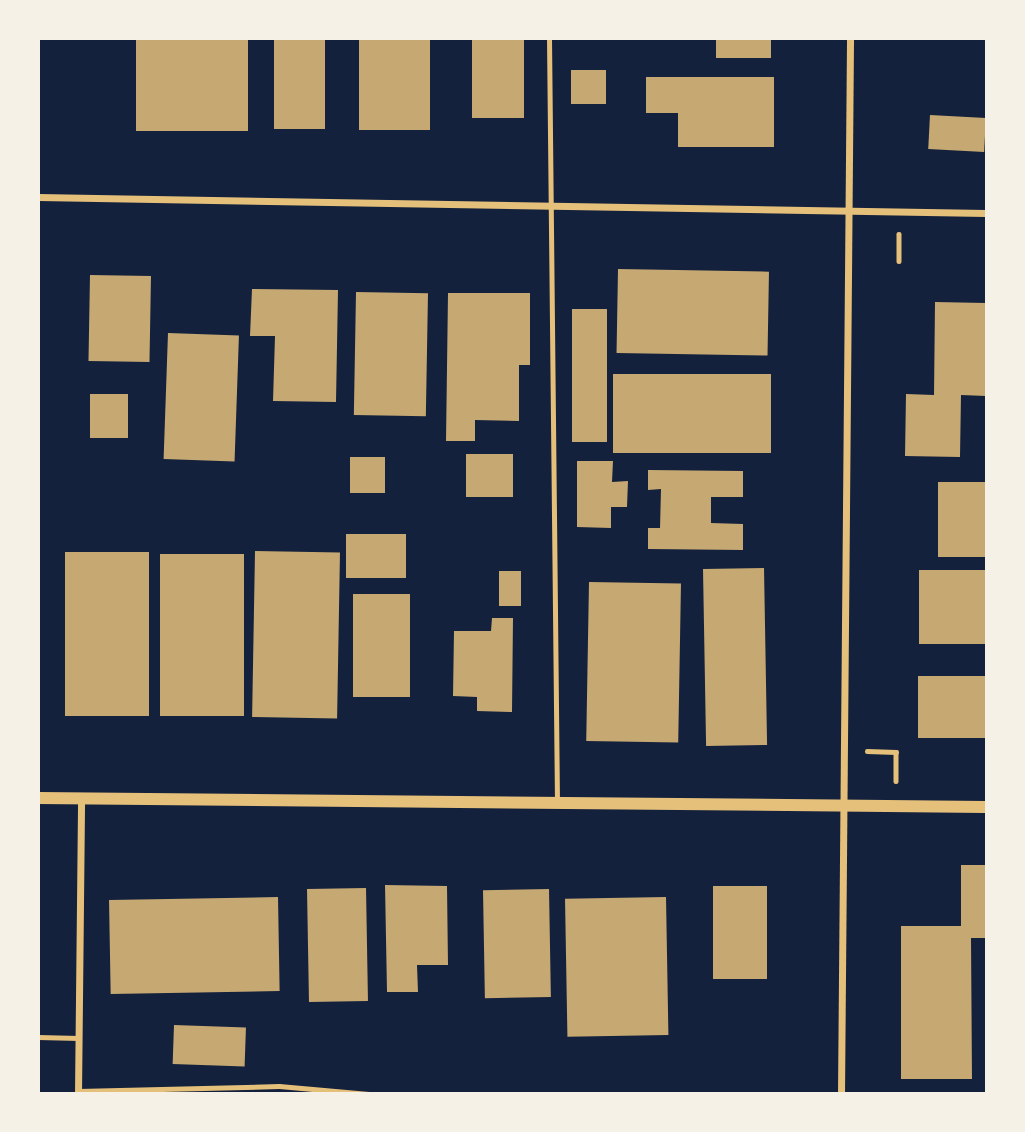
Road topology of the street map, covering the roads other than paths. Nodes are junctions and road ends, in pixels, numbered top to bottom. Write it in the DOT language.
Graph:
graph roads {
  1 [pos="549,38"];
  2 [pos="850,38"];
  3 [pos="38,197"];
  4 [pos="551,206"];
  5 [pos="848,211"];
  6 [pos="986,213"];
  7 [pos="38,798"];
  8 [pos="81,798"];
  9 [pos="557,803"];
  10 [pos="843,806"];
  11 [pos="986,807"];
  12 [pos="38,1037"];
  13 [pos="79,1038"];
  14 [pos="78,1092"];
  15 [pos="369,1094"];
  16 [pos="841,1094"];
  1 -- 4 [label="lane"];
  2 -- 5 [label="street"];
  3 -- 4 [label="street"];
  4 -- 5 [label="street"];
  4 -- 9 [label="lane"];
  5 -- 6 [label="street"];
  5 -- 10 [label="street"];
  7 -- 8 [label="street"];
  8 -- 9 [label="street"];
  8 -- 13 [label="street"];
  9 -- 10 [label="street"];
  10 -- 11 [label="street"];
  10 -- 16 [label="street"];
  12 -- 13 [label="lane"];
  13 -- 14 [label="street"];
  14 -- 15 [label="lane"];
}
